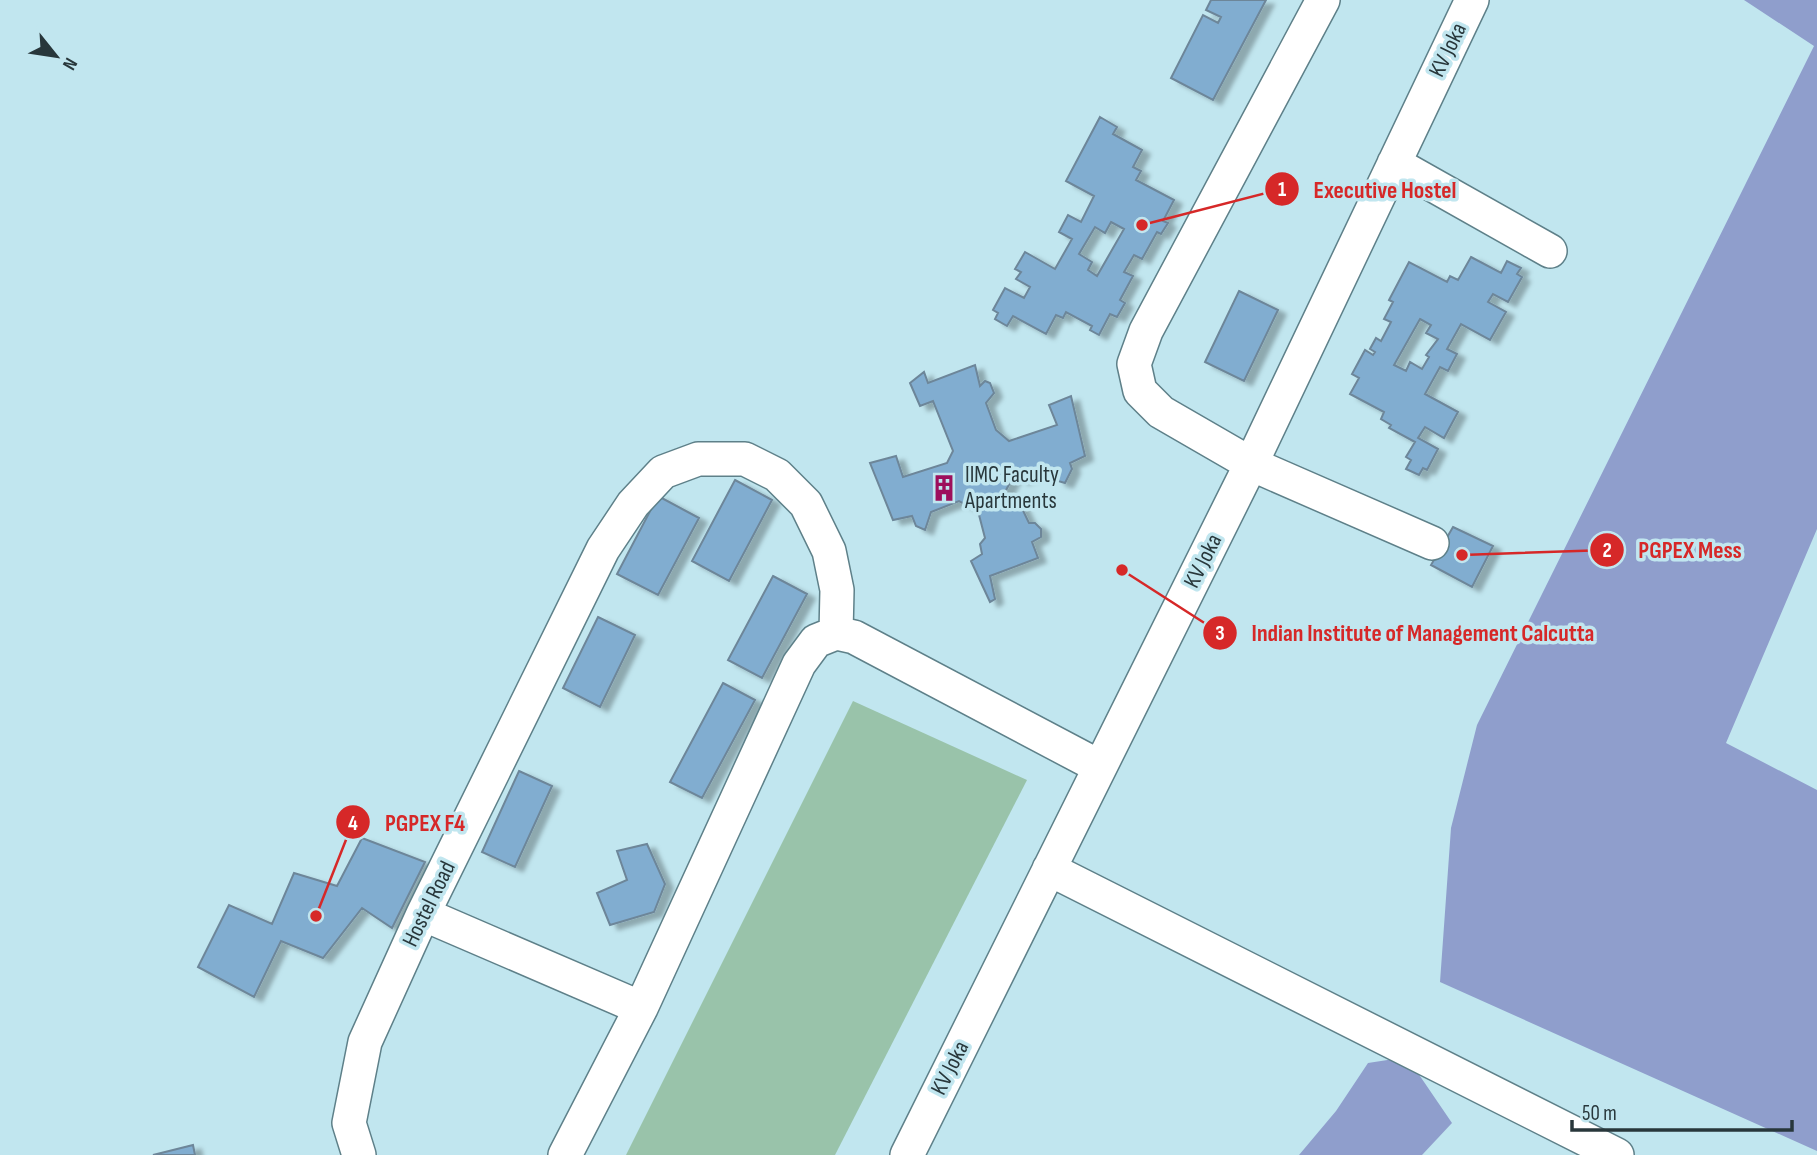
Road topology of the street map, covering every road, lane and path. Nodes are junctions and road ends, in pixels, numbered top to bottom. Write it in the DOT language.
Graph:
graph roads {
  1 [pos="1324,0"];
  2 [pos="1472,0"];
  3 [pos="1394,163"];
  4 [pos="1550,250"];
  5 [pos="1251,464"];
  6 [pos="1432,543"];
  7 [pos="836,634"];
  8 [pos="1100,767"];
  9 [pos="1049,869"];
  10 [pos="424,914"];
  11 [pos="641,1008"];
  12 [pos="359,1155"];
  13 [pos="565,1155"];
  14 [pos="906,1155"];
  15 [pos="1617,1155"];
  1 -- 5 [label="street"];
  2 -- 3 [label="street, KV Joka"];
  3 -- 4 [label="street"];
  3 -- 5 [label="street, KV Joka"];
  5 -- 6 [label="street"];
  5 -- 8 [label="street, KV Joka"];
  7 -- 8 [label="street"];
  7 -- 10 [label="street, Hostel Road"];
  7 -- 11 [label="street"];
  8 -- 9 [label="street, KV Joka"];
  9 -- 14 [label="street, KV Joka"];
  9 -- 15 [label="street"];
  10 -- 11 [label="street"];
  10 -- 12 [label="street, Hostel Road"];
  11 -- 13 [label="street"];
}
